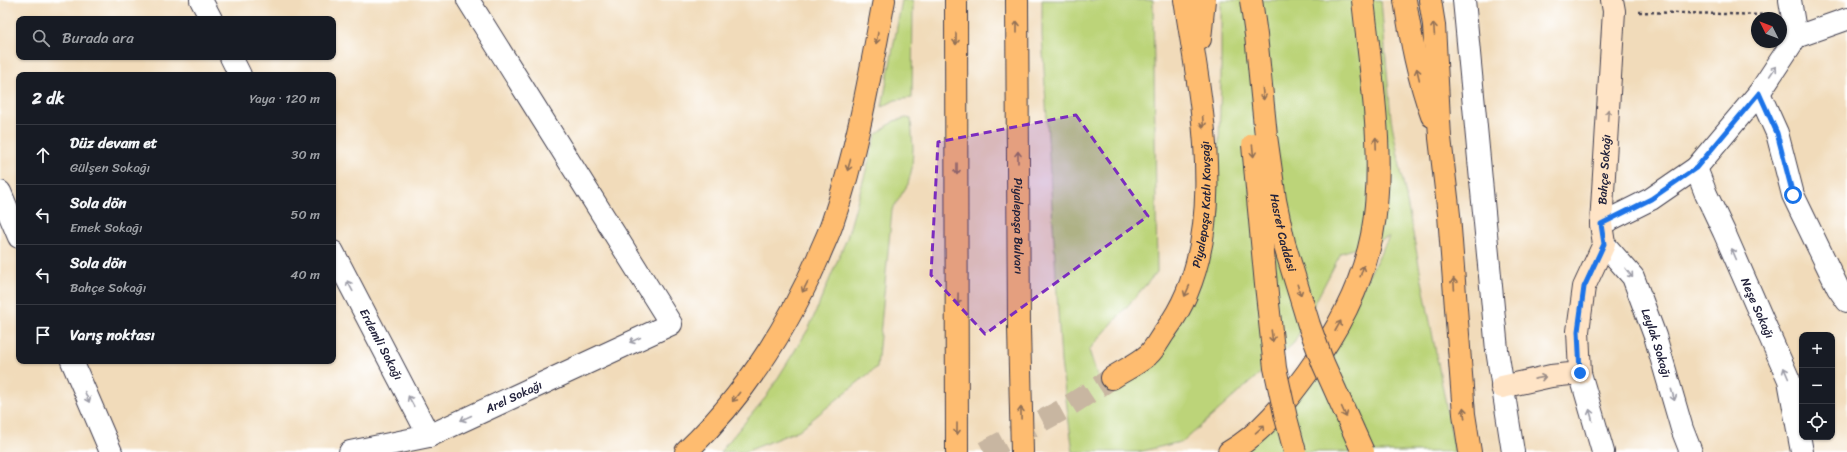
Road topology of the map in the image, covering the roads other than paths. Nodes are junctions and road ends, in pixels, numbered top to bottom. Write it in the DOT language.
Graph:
graph roads {
  1 [pos="201,0"];
  2 [pos="468,0"];
  3 [pos="884,0"];
  4 [pos="956,0"];
  5 [pos="1017,0"];
  6 [pos="1186,0"];
  7 [pos="1204,0"];
  8 [pos="1244,0"];
  9 [pos="1251,0"];
  10 [pos="1363,0"];
  11 [pos="1404,0"];
  12 [pos="1430,0"];
  13 [pos="1464,0"];
  14 [pos="1613,6"];
  15 [pos="1791,7"];
  16 [pos="209,16"];
  17 [pos="1847,20"];
  18 [pos="1796,36"];
  19 [pos="232,60"];
  20 [pos="238,72"];
  21 [pos="1199,88"];
  22 [pos="1759,93"];
  23 [pos="1440,138"];
  24 [pos="1696,168"];
  25 [pos="0,192"];
  26 [pos="16,230"];
  27 [pos="1602,234"];
  28 [pos="336,258"];
  29 [pos="1847,301"];
  30 [pos="73,364"];
  31 [pos="1580,373"];
  32 [pos="1112,378"];
  33 [pos="1502,387"];
  34 [pos="429,436"];
  35 [pos="110,452"];
  36 [pos="350,452"];
  37 [pos="686,452"];
  38 [pos="957,452"];
  39 [pos="1022,452"];
  40 [pos="1229,452"];
  41 [pos="1295,452"];
  42 [pos="1363,452"];
  43 [pos="1470,452"];
  44 [pos="1513,452"];
  45 [pos="1603,452"];
  46 [pos="1691,452"];
  47 [pos="1802,452"];
  1 -- 16 [label="street"];
  2 -- 34 [label="street, Arel Sokağı, one-way"];
  3 -- 37 [label="main road, one-way"];
  4 -- 38 [label="main road, one-way"];
  39 -- 5 [label="main road, Piyalepaşa Bulvarı, one-way"];
  6 -- 21 [label="main road, Piyalepaşa Katlı Kavşağı"];
  7 -- 21 [label="main road"];
  8 -- 41 [label="main road, one-way, bridge"];
  9 -- 42 [label="main road, Hasret Caddesi, one-way, bridge"];
  40 -- 10 [label="main road, one-way"];
  23 -- 11 [label="main road, one-way"];
  23 -- 12 [label="main road, one-way"];
  13 -- 33 [label="street"];
  27 -- 14 [label="street, Bahçe Sokağı, one-way"];
  15 -- 18 [label="street"];
  17 -- 18 [label="street"];
  22 -- 18 [label="street, one-way"];
  19 -- 20 [label="street"];
  21 -- 32 [label="main road, Piyalepaşa Katlı Kavşağı, one-way"];
  22 -- 24 [label="street"];
  22 -- 29 [label="street"];
  43 -- 23 [label="main road, one-way"];
  24 -- 27 [label="street"];
  47 -- 24 [label="street, Neşe Sokağı, one-way"];
  25 -- 26 [label="street"];
  27 -- 31 [label="street, Bahçe Sokağı"];
  27 -- 46 [label="street, Leylak Sokağı, one-way"];
  34 -- 28 [label="street, Erdemli Sokağı, one-way"];
  30 -- 35 [label="street, one-way"];
  33 -- 31 [label="street, one-way"];
  45 -- 31 [label="street, Bahçe Sokağı, one-way"];
  33 -- 44 [label="street"];
  34 -- 36 [label="street, Arel Sokağı"];
}
